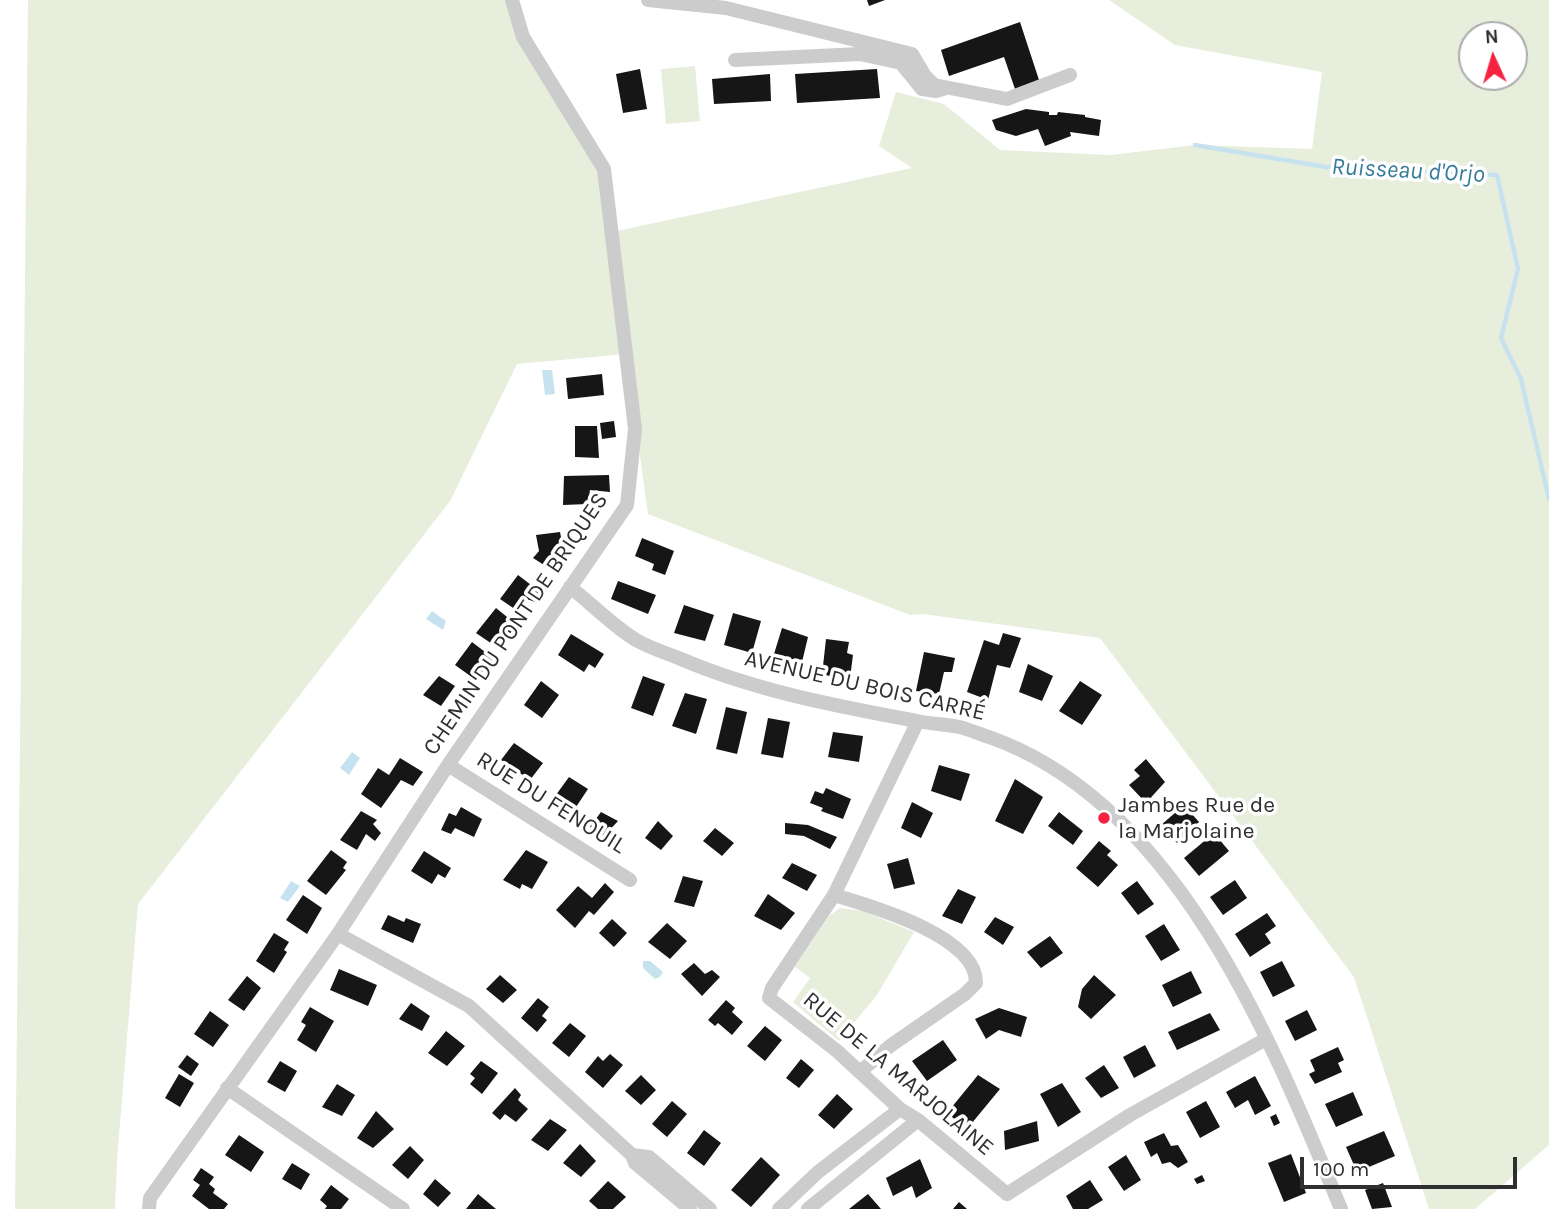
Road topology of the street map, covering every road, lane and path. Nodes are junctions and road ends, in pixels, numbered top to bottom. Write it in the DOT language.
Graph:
graph roads {
  1 [pos="512,0"];
  2 [pos="648,0"];
  3 [pos="735,61"];
  4 [pos="1070,75"];
  5 [pos="947,88"];
  6 [pos="570,587"];
  7 [pos="918,722"];
  8 [pos="448,765"];
  9 [pos="630,880"];
  10 [pos="834,895"];
  11 [pos="338,934"];
  12 [pos="1266,1039"];
  13 [pos="861,1071"];
  14 [pos="227,1088"];
  15 [pos="900,1109"];
  16 [pos="918,1120"];
  17 [pos="632,1155"];
  18 [pos="149,1209"];
  19 [pos="403,1209"];
  20 [pos="690,1209"];
  21 [pos="710,1209"];
  22 [pos="779,1209"];
  23 [pos="808,1209"];
  24 [pos="1341,1209"];
  1 -- 6 [label="street, CHEMIN DU PONT DE BRIQUES"];
  2 -- 5 [label="street"];
  3 -- 5 [label="street"];
  4 -- 5 [label="street"];
  6 -- 7 [label="street, AVENUE DU BOIS CARRÉ"];
  6 -- 8 [label="street, CHEMIN DU PONT DE BRIQUES"];
  7 -- 10 [label="street, RUE DE LA MARJOLAINE"];
  7 -- 12 [label="street, AVENUE DU BOIS CARRÉ"];
  8 -- 9 [label="street, RUE DU FENOUIL"];
  8 -- 11 [label="street, CHEMIN DU PONT DE BRIQUES"];
  10 -- 13 [label="street, RUE DE LA MARJOLAINE"];
  10 -- 13 [label="street"];
  11 -- 14 [label="street, CHEMIN DU PONT DE BRIQUES"];
  11 -- 17 [label="street"];
  12 -- 16 [label="street, RUE DE LA MARJOLAINE"];
  12 -- 24 [label="street, AVENUE DU BOIS CARRÉ"];
  13 -- 15 [label="street, RUE DE LA MARJOLAINE"];
  14 -- 18 [label="street, CHEMIN DU PONT DE BRIQUES"];
  14 -- 19 [label="street"];
  15 -- 16 [label="street, RUE DE LA MARJOLAINE"];
  15 -- 22 [label="street"];
  16 -- 23 [label="street"];
  17 -- 20 [label="street"];
  17 -- 21 [label="street"];
}
